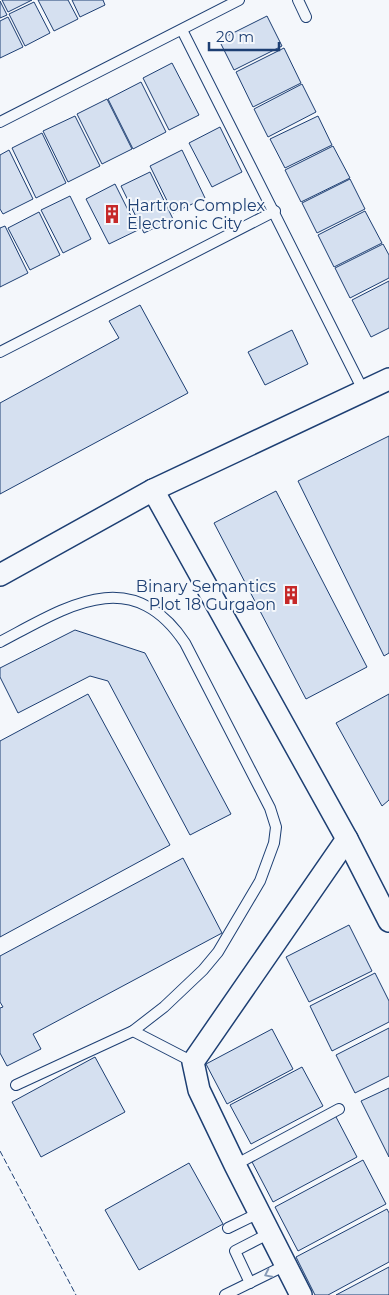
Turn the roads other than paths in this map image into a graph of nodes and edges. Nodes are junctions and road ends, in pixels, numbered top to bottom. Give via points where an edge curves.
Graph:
1 (239, 0) edge
2 (298, 0) edge
3 (306, 17) dead end
4 (182, 30) junction
5 (0, 122) edge
6 (276, 212) junction
7 (0, 352) edge
8 (389, 379) edge
9 (363, 390) junction
10 (153, 490) junction
11 (0, 575) edge
12 (0, 642) edge
13 (347, 839) junction
14 (389, 921) edge
15 (133, 1031) junction
16 (193, 1062) junction
17 (16, 1085) dead end
18 (339, 1109) dead end
19 (235, 1166) junction
20 (261, 1212) junction
21 (228, 1228) dead end
22 (270, 1233) junction
23 (286, 1265) junction
24 (250, 1283) junction
25 (225, 1295) edge
26 (301, 1295) edge

1 - 4 lane
2 - 3 lane
4 - 5 lane
4 - 6 lane
6 - 7 lane
6 - 9 lane
8 - 9 street
9 - 10 street
10 - 11 street
10 - 13 street
12 - 15 lane via 72,604 91,599 134,601 161,615 174,626 185,643 270,808 276,827 274,843 260,881 218,952 164,1007
13 - 14 street
13 - 16 street
15 - 16 lane
15 - 17 lane
16 - 19 street via 199,1090
18 - 19 lane
19 - 20 street
20 - 21 lane
20 - 22 street
22 - 23 street
22 - 24 lane via 236,1251
23 -> 24 lane
23 - 26 street
24 - 25 lane

